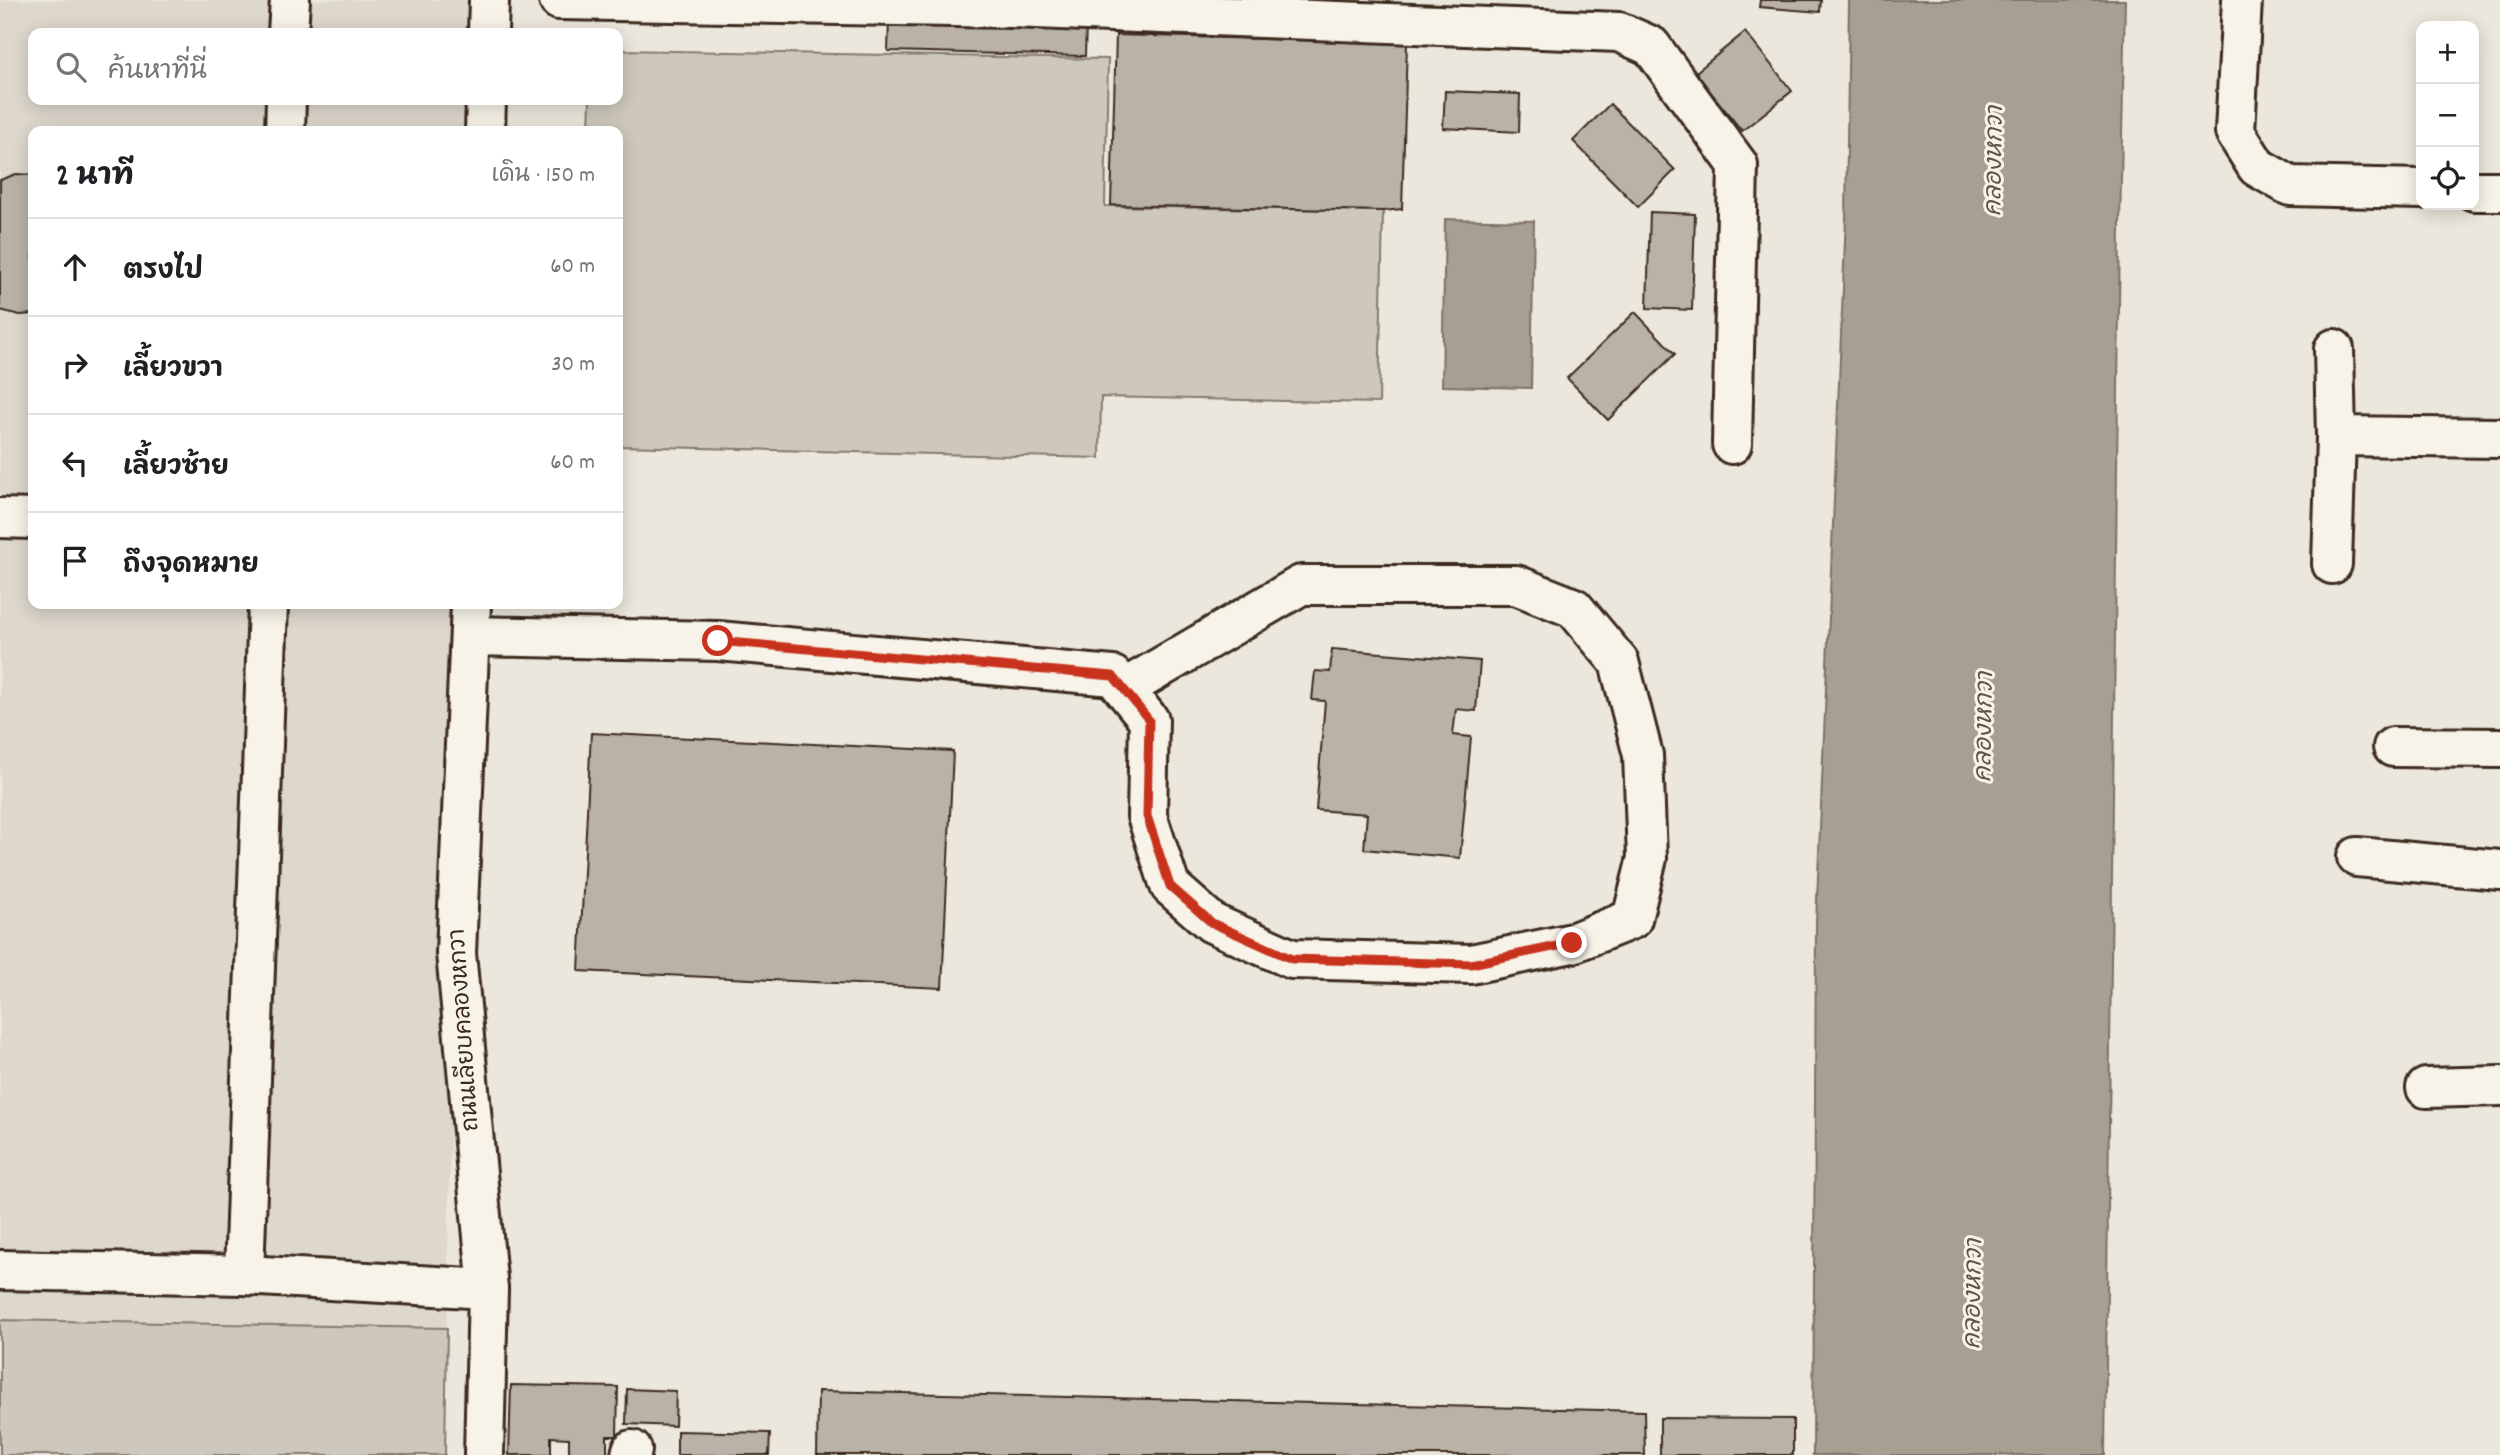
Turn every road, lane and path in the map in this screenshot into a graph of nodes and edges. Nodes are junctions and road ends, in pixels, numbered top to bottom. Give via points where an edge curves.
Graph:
1 (290, 0) edge
2 (489, 0) edge
3 (559, 0) edge
4 (2242, 0) edge
5 (288, 28) edge
6 (488, 28) edge
7 (286, 105) edge
8 (486, 105) edge
9 (285, 126) edge
10 (485, 126) edge
11 (2416, 189) edge
12 (2479, 191) edge
13 (2500, 191) edge
14 (2334, 349) dead end
15 (2336, 436) junction
16 (2500, 438) edge
17 (1732, 444) dead end
18 (0, 518) edge
19 (28, 519) edge
20 (2332, 564) dead end
21 (268, 609) edge
22 (471, 620) edge
23 (1124, 689) junction
24 (2393, 747) dead end
25 (2500, 748) edge
26 (2357, 857) dead end
27 (2500, 870) edge
28 (2500, 1086) edge
29 (2426, 1088) dead end
30 (0, 1270) edge
31 (243, 1275) junction
32 (488, 1289) junction
33 (484, 1455) edge

1 - 5 street
2 - 6 street
3 - 17 street via 1011,8 1619,32 1651,46 1738,164
4 - 11 street via 2235,132 2257,167 2290,186
7 - 9 street
8 - 10 street
12 - 13 street
14 - 15 street
15 - 16 street
15 - 20 street
18 - 19 street
21 - 31 street
22 - 23 street via 1113,676
22 - 32 street, ถนนเลียบคลองหกวา via 456,953
23 - 23 street via 1301,586 1516,585 1574,608 1619,662 1643,755 1647,859 1632,919 1572,943 1471,964 1292,959 1223,928 1170,886 1147,816 1149,720
24 - 25 street
26 - 27 street
28 - 29 street
30 - 31 street
31 - 32 street
32 - 33 street, ถนนเลียบคลองหกวา

